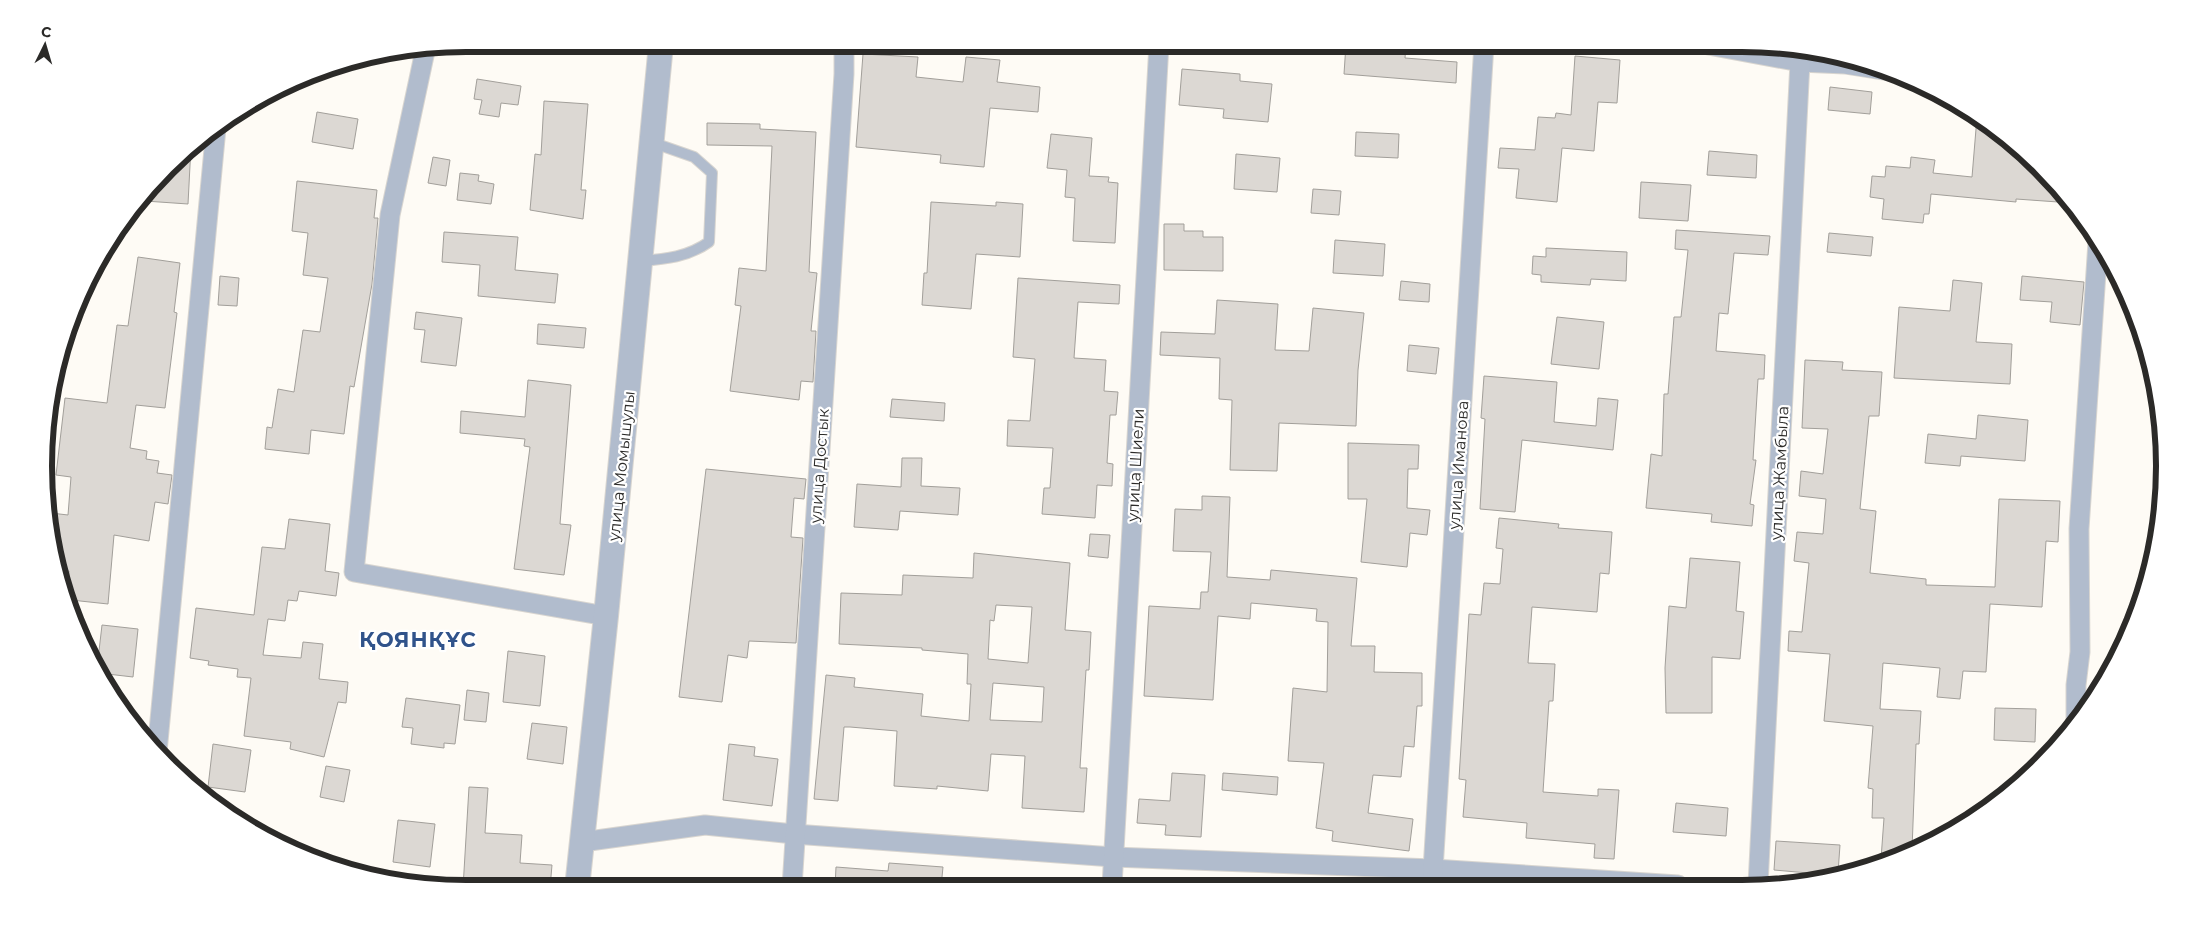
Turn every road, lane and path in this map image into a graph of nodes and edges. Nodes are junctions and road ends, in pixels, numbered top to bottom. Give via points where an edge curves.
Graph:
1 (660, 52) edge
2 (844, 52) edge
3 (1159, 52) edge
4 (1484, 52) edge
5 (1747, 52) edge
6 (424, 55) edge
7 (1800, 62) junction
8 (1838, 64) edge
9 (215, 137) edge
10 (650, 142) junction
11 (2097, 253) edge
12 (640, 261) junction
13 (606, 616) junction
14 (2076, 711) edge
15 (158, 742) edge
16 (794, 834) junction
17 (582, 842) junction
18 (1113, 857) junction
19 (1433, 877) edge
20 (1758, 879) edge
21 (578, 880) edge
22 (792, 880) edge
23 (1112, 880) edge
24 (1525, 880) edge

1 - 10 street, улица Момышулы
2 - 16 street, улица Достык
3 - 18 street, улица Шиели
4 - 19 street, улица Иманова
5 - 7 street
6 - 13 street via 390,215 354,572
7 - 8 street
7 - 20 street, улица Жамбыла
9 - 15 street
10 - 12 street, улица Момышулы
10 - 12 lane via 694,157 712,173 709,242 676,258
11 - 14 street via 2079,529 2080,652
12 - 13 street, улица Момышулы
13 - 17 street, улица Момышулы
16 - 17 street via 705,825
16 - 18 street
16 - 22 street, улица Достык
17 - 21 street, улица Момышулы
18 - 19 street
18 - 23 street, улица Шиели
19 - 24 street

